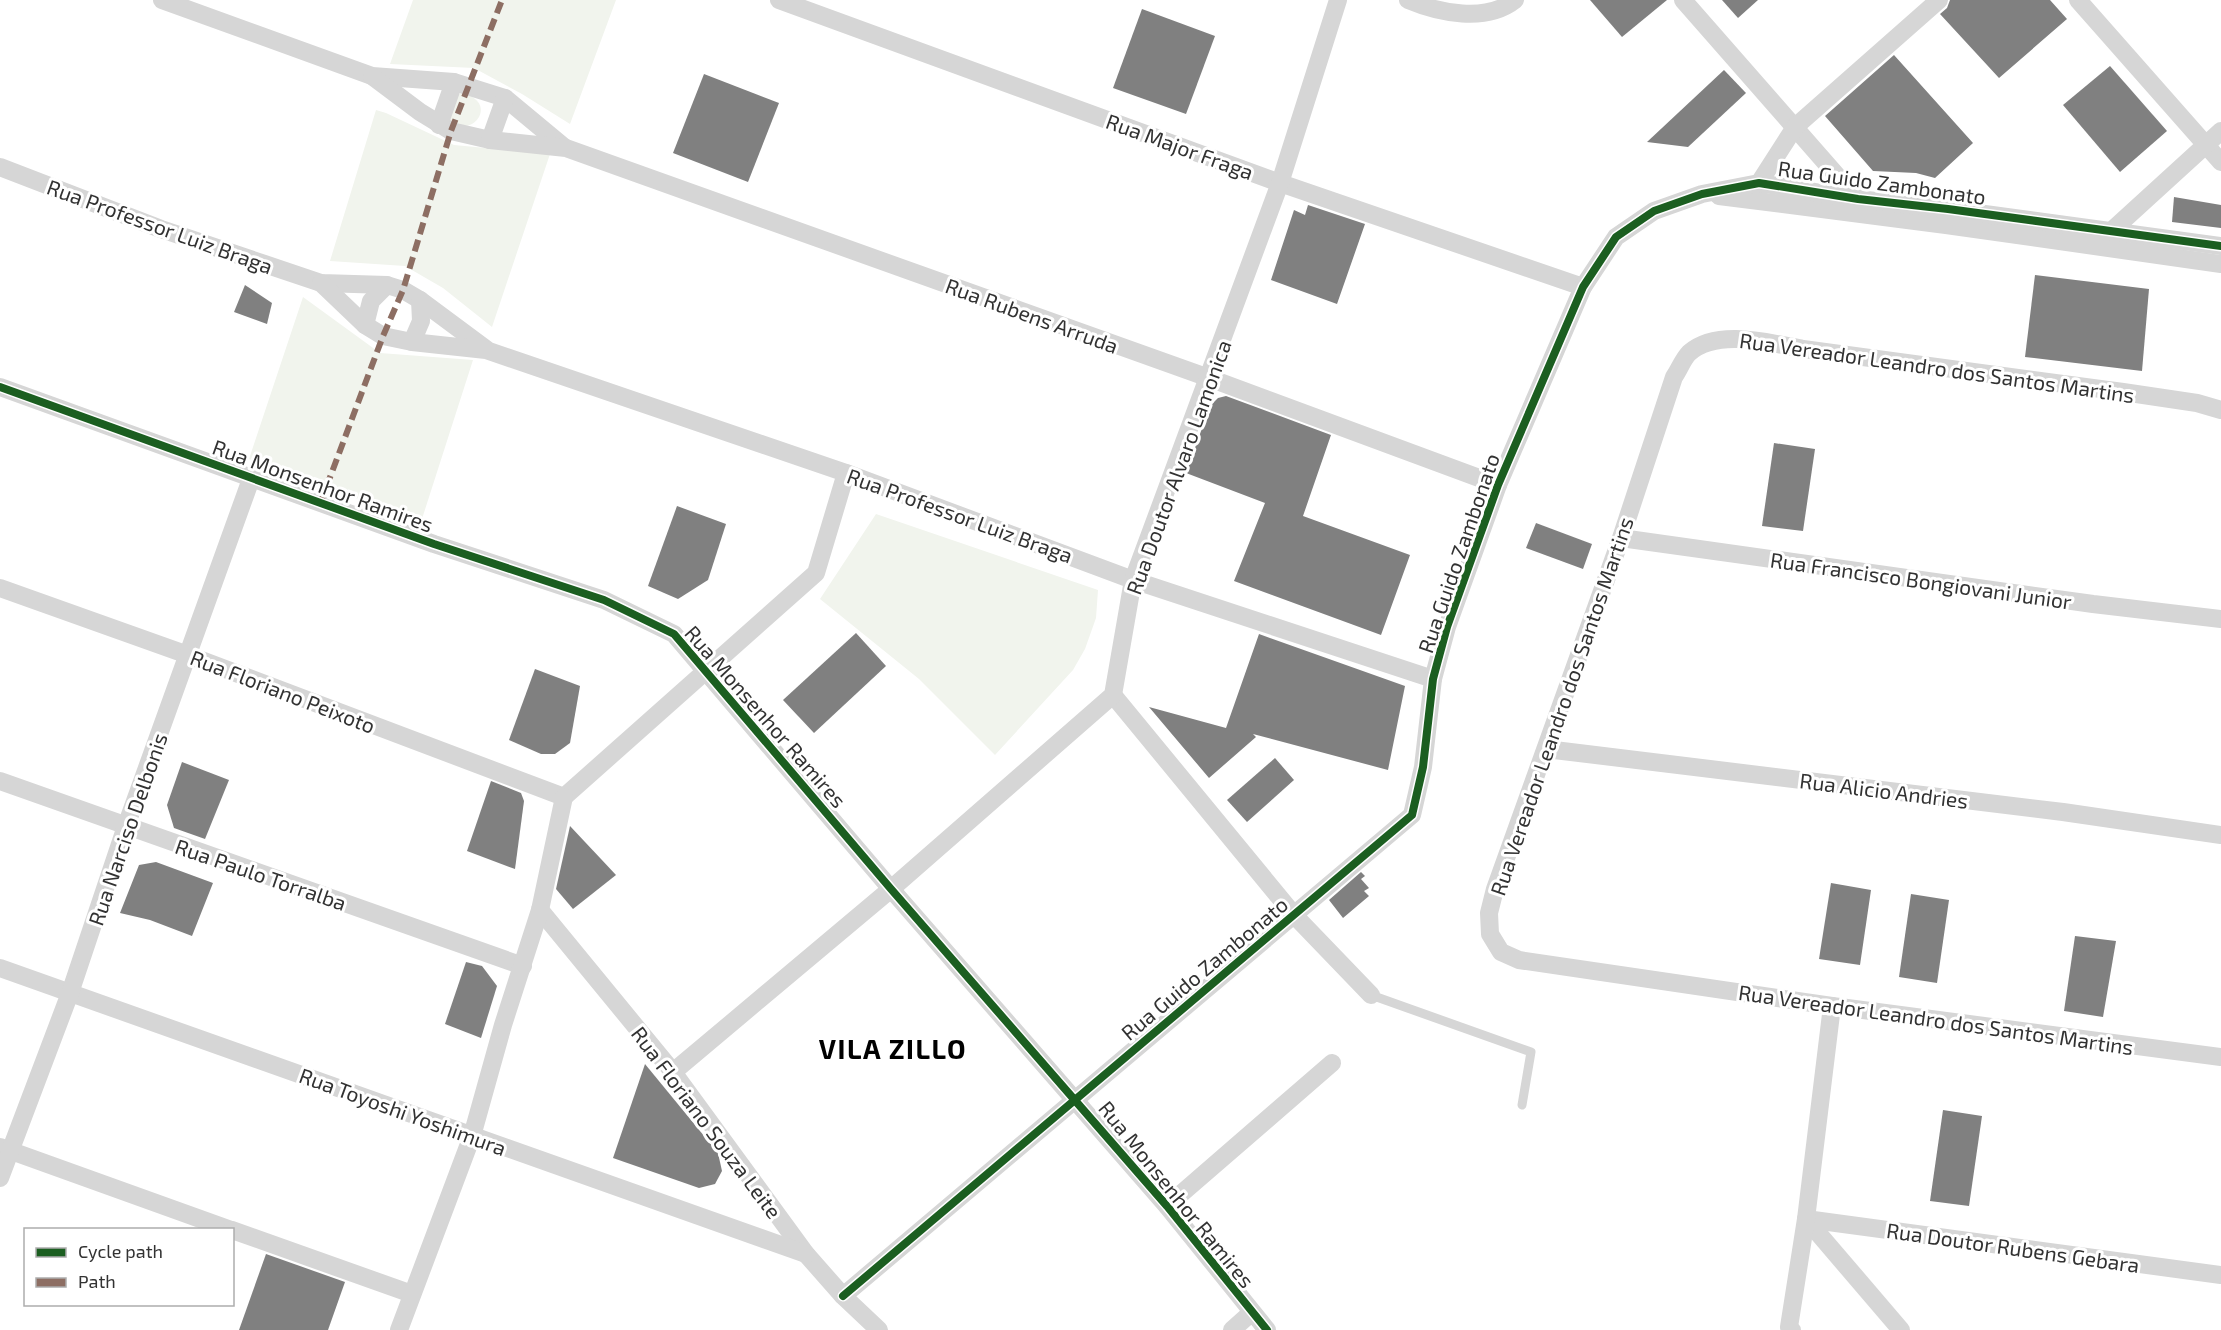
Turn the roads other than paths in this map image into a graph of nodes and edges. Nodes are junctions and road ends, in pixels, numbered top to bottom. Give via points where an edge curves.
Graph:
1 (162, 0) edge
2 (778, 0) edge
3 (1338, 0) edge
4 (1407, 0) edge
5 (1515, 0) edge
6 (1683, 0) edge
7 (1939, 0) edge
8 (2078, 0) edge
9 (372, 76) junction
10 (454, 82) junction
11 (505, 98) junction
12 (439, 125) junction
13 (1795, 127) junction
14 (2221, 131) edge
15 (490, 140) junction
16 (2206, 144) junction
17 (566, 148) junction
18 (2221, 162) edge
19 (0, 167) edge
20 (1280, 183) junction
21 (1756, 192) junction
22 (1858, 199) junction
23 (1868, 215) junction
24 (1947, 217) junction
25 (2112, 231) junction
26 (2221, 246) edge
27 (2094, 247) junction
28 (2173, 247) junction
29 (2221, 264) edge
30 (321, 283) junction
31 (387, 285) junction
32 (1583, 286) junction
33 (420, 300) junction
34 (365, 325) junction
35 (412, 342) junction
36 (486, 350) junction
37 (1209, 378) junction
38 (0, 387) edge
39 (2221, 410) edge
40 (846, 473) junction
41 (251, 479) junction
42 (1498, 485) junction
43 (1621, 538) junction
44 (1133, 580) junction
45 (0, 588) edge
46 (2221, 619) edge
47 (188, 655) junction
48 (706, 673) junction
49 (1433, 679) junction
50 (1113, 694) junction
51 (1546, 749) junction
52 (0, 781) edge
53 (564, 797) junction
54 (126, 826) junction
55 (2221, 835) edge
56 (891, 890) junction
57 (540, 910) junction
58 (1294, 915) junction
59 (523, 966) junction
60 (0, 968) edge
61 (70, 993) junction
62 (1371, 995) joint
63 (1832, 1006) junction
64 (2221, 1057) edge
65 (1332, 1063) dead end
66 (673, 1072) junction
67 (1077, 1100) junction
68 (1522, 1105) dead end
69 (472, 1136) junction
70 (5, 1149) edge
71 (0, 1178) edge
72 (1167, 1206) junction
73 (1806, 1219) junction
74 (226, 1228) edge
75 (234, 1231) edge
76 (806, 1254) junction
77 (2221, 1275) edge
78 (412, 1294) junction
79 (843, 1296) junction
80 (1251, 1313) junction
81 (399, 1330) edge
82 (879, 1330) edge
83 (1232, 1330) edge
84 (1267, 1330) edge
85 (1792, 1330) edge
86 (1901, 1330) edge

1 - 9 street, Rua Rubens Arruda
2 - 20 street, Rua Major Fraga
3 - 20 street, Rua Doutor Alvaro Lamonica
4 - 5 street via 1460,14 1488,11
6 - 13 street
7 - 13 street
8 - 16 street
9 - 10 street, Rua Rubens Arruda
9 - 12 street, Rua Rubens Arruda
10 - 11 street, Rua Rubens Arruda
10 - 12 street
11 - 15 street
11 - 17 street, Rua Rubens Arruda
12 - 15 street, Rua Rubens Arruda
13 - 21 street
13 - 22 street
14 - 16 street
15 - 17 street, Rua Rubens Arruda
16 - 18 street
16 - 25 street
17 - 37 street, Rua Rubens Arruda
19 - 30 street, Rua Professor Luiz Braga via 161,229
20 - 32 street, Rua Major Fraga
20 - 37 street, Rua Doutor Alvaro Lamonica
21 - 22 street, Rua Guido Zambonato
21 - 23 street, Rua Guido Zambonato
21 - 32 street, Rua Guido Zambonato via 1702,194 1654,211 1616,237
22 - 23 street
22 - 24 street, Rua Guido Zambonato
23 - 24 street, Rua Guido Zambonato
24 - 25 street, Rua Guido Zambonato
24 - 27 street, Rua Guido Zambonato
25 - 27 street
25 - 28 street, Rua Guido Zambonato
26 - 28 street, Rua Guido Zambonato
27 - 28 street, Rua Guido Zambonato
28 - 29 street, Rua Guido Zambonato
30 - 31 street, Rua Professor Luiz Braga
30 - 34 street, Rua Professor Luiz Braga
31 - 33 street, Rua Professor Luiz Braga
31 - 34 street via 371,301
32 - 42 street, Rua Guido Zambonato
33 - 35 street via 421,321
33 - 36 street, Rua Professor Luiz Braga
34 - 35 street, Rua Professor Luiz Braga via 383,336
35 - 36 street, Rua Professor Luiz Braga
36 - 40 street, Rua Professor Luiz Braga
37 - 42 street, Rua Rubens Arruda
37 - 44 street, Rua Doutor Alvaro Lamonica
38 - 41 street, Rua Monsenhor Ramires
39 - 43 street, Rua Vereador Leandro dos Santos Martins via 2123,392 1763,341 1721,339 1704,343 1687,354 1674,377
40 - 44 street, Rua Professor Luiz Braga
40 - 48 street via 816,573
41 - 47 street, Rua Narciso Delbonis
41 - 48 street, Rua Monsenhor Ramires via 604,600 674,634
42 - 49 street, Rua Guido Zambonato via 1447,627
43 - 46 street, Rua Francisco Bongiovani Junior
43 - 51 street, Rua Vereador Leandro dos Santos Martins
44 - 49 street, Rua Professor Luiz Braga
44 - 50 street, Rua Doutor Alvaro Lamonica
45 - 47 street, Rua Floriano Peixoto
47 - 53 street, Rua Floriano Peixoto
47 - 54 street, Rua Narciso Delbonis
48 - 53 street
48 - 56 street, Rua Monsenhor Ramires
49 - 58 street, Rua Guido Zambonato via 1423,767 1412,815
50 - 56 street
50 - 58 street
51 - 55 street, Rua Alicio Andries
51 - 63 street, Rua Vereador Leandro dos Santos Martins via 1491,905 1490,934 1501,952 1545,965
52 - 54 street, Rua Paulo Torralba
53 - 57 street
54 - 59 street, Rua Paulo Torralba
54 - 61 street, Rua Narciso Delbonis
56 - 66 street
56 - 67 street, Rua Monsenhor Ramires
57 - 59 street
57 - 66 street, Rua Floriano Souza Leite
58 - 62 street
58 - 67 street, Rua Guido Zambonato
59 - 69 street
60 - 61 street, Rua Toyoshi Yoshimura
61 - 69 street, Rua Toyoshi Yoshimura
61 - 70 street, Rua Narciso Delbonis
62 - 68 lane via 1531,1052
63 - 64 street, Rua Vereador Leandro dos Santos Martins
63 - 73 street
65 - 72 street
66 - 76 street, Rua Floriano Souza Leite
67 - 72 street, Rua Monsenhor Ramires
67 - 79 street, Rua Guido Zambonato
69 - 76 street, Rua Toyoshi Yoshimura
69 - 78 street
70 - 71 street, Rua Narciso Delbonis
70 - 74 street
72 - 80 street, Rua Monsenhor Ramires
73 - 77 street, Rua Doutor Rubens Gebara
73 - 85 street via 1789,1327
73 - 86 street
75 - 78 street
76 - 79 street, Rua Floriano Souza Leite
78 - 81 street
79 - 82 street, Rua Floriano Souza Leite
80 - 83 street
80 - 84 street, Rua Monsenhor Ramires

